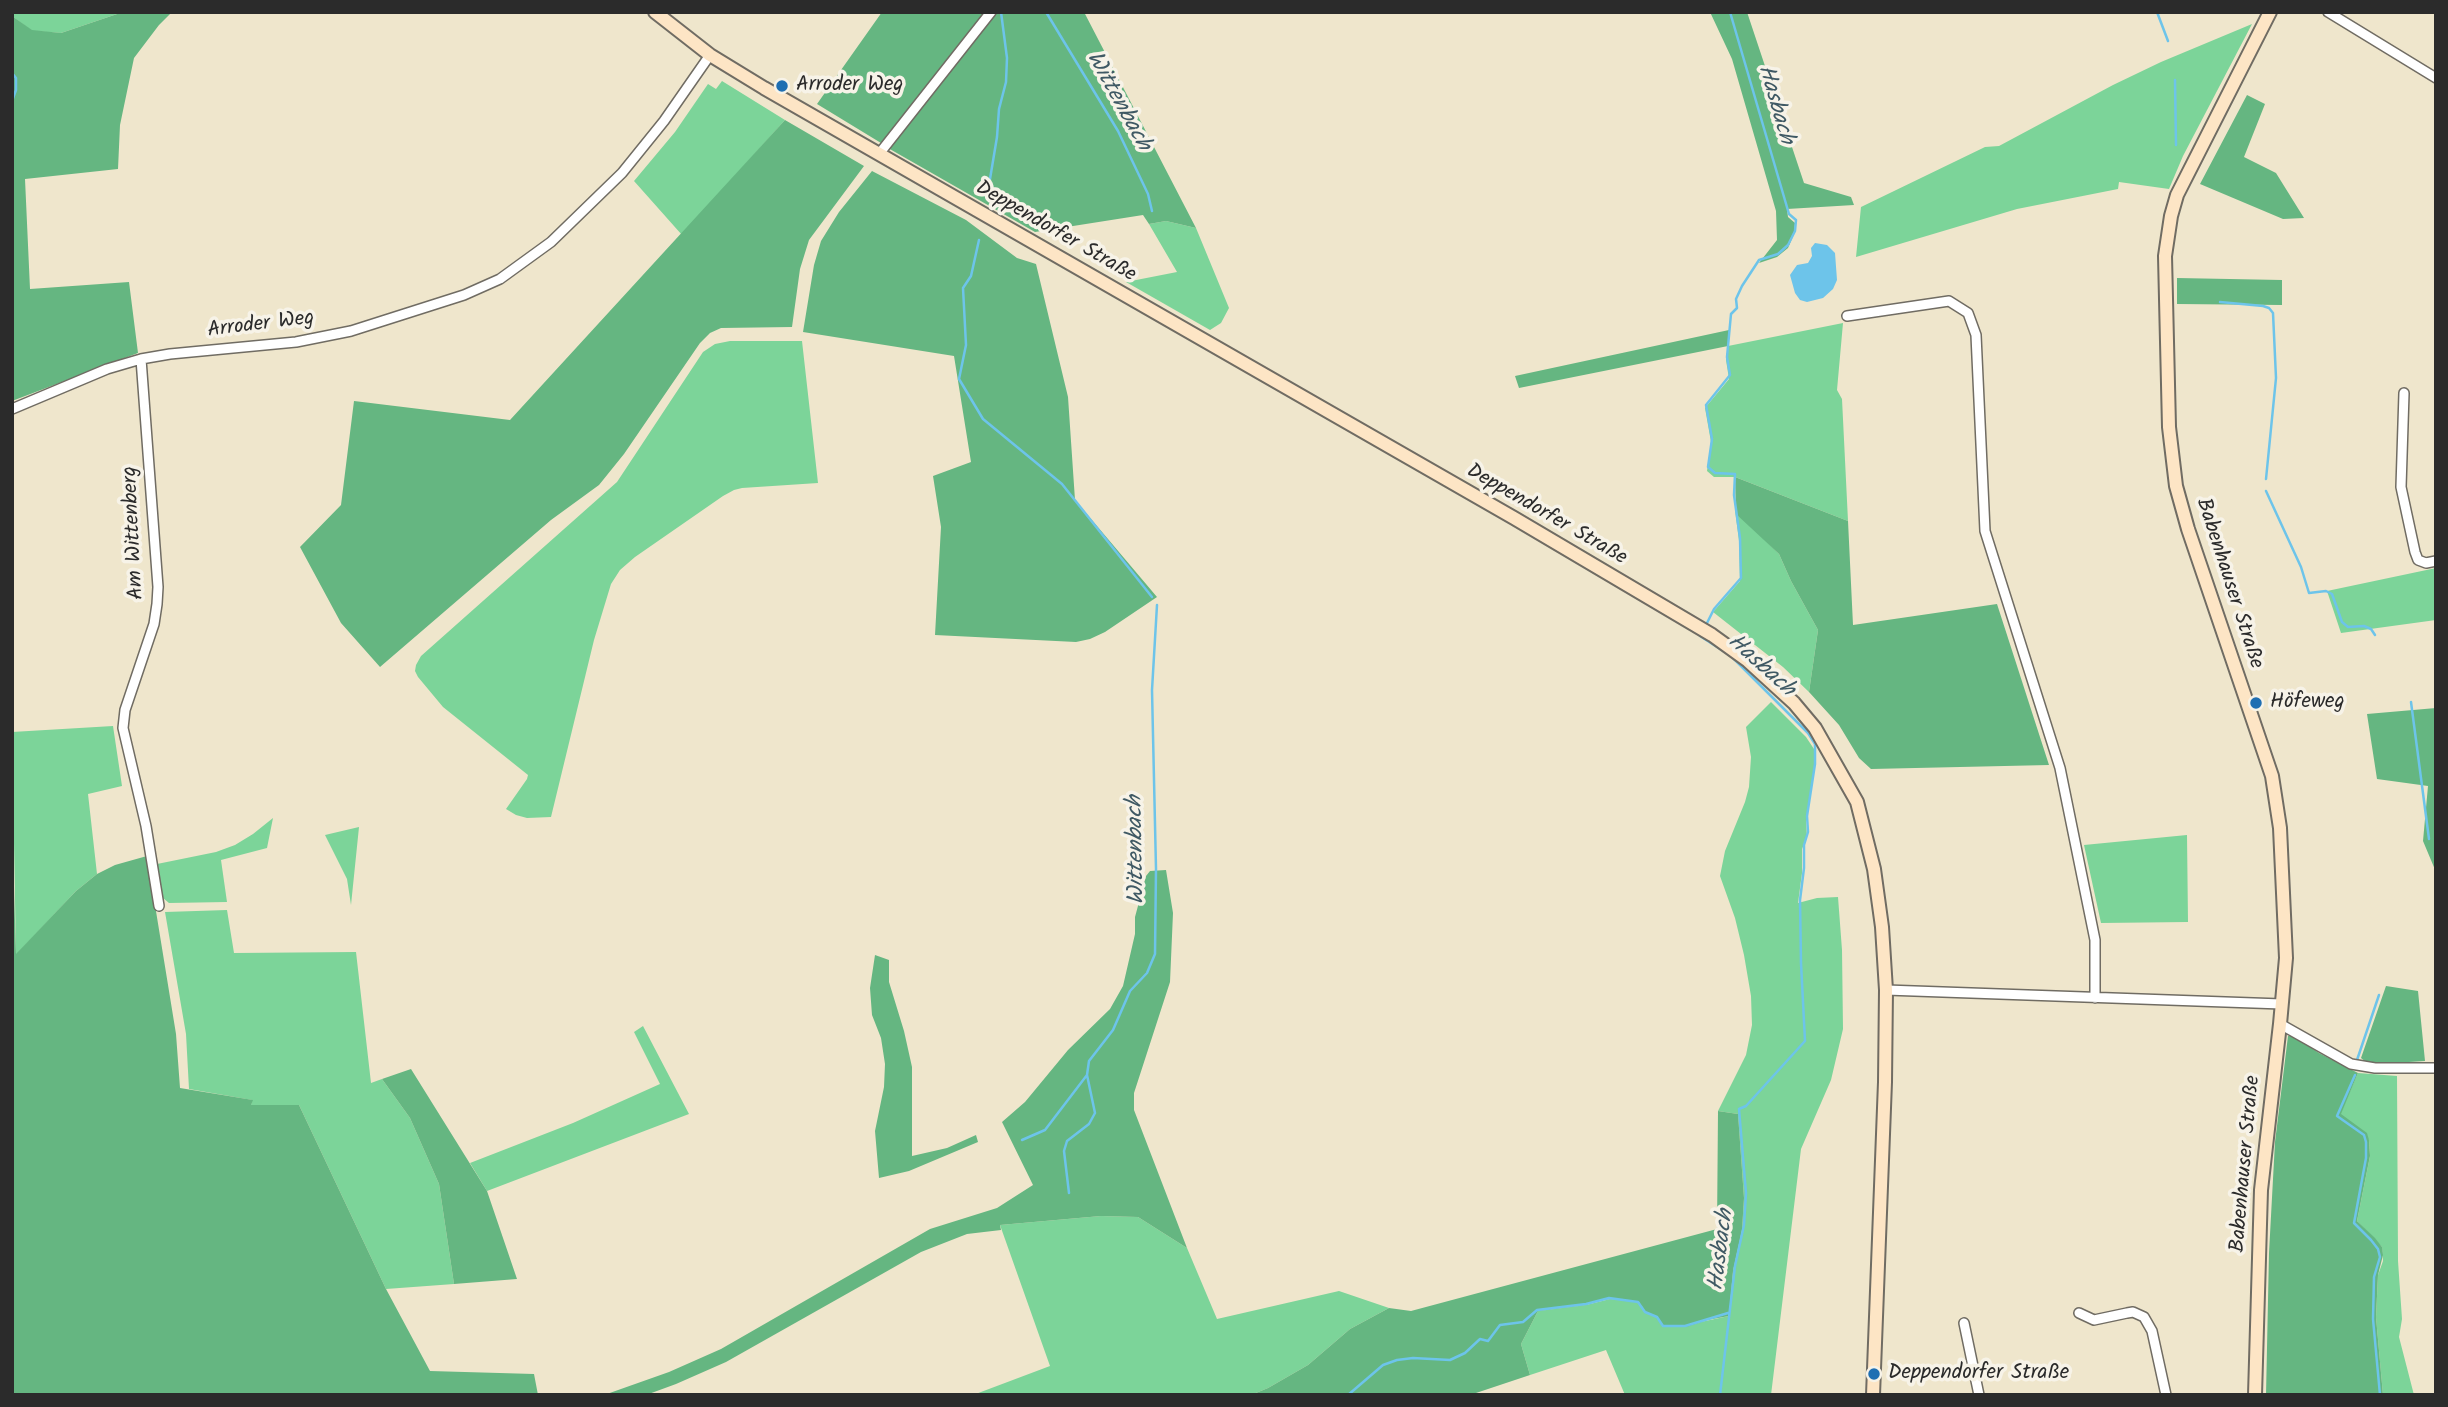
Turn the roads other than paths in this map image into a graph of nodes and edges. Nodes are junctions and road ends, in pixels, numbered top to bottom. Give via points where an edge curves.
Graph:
1 (655, 12) edge
2 (991, 12) edge
3 (2270, 12) edge
4 (2328, 12) edge
5 (710, 55) junction
6 (2436, 78) edge
7 (878, 154) junction
8 (1847, 316) dead end
9 (141, 359) junction
10 (2404, 393) dead end
11 (12, 409) edge
12 (2436, 561) edge
13 (159, 906) dead end
14 (1886, 990) junction
15 (2095, 998) junction
16 (2282, 1004) junction
17 (2280, 1024) junction
18 (2436, 1068) edge
19 (2079, 1313) dead end
20 (1964, 1323) dead end
21 (1872, 1395) edge
22 (1979, 1395) edge
23 (2166, 1395) edge
24 (2255, 1395) edge

1 - 5 street, Deppendorfer Straße
2 - 7 street
3 - 16 street, Babenhauser Straße via 2177,195 2165,256 2169,427 2176,486 2276,795 2285,908
4 - 6 street
5 - 7 street, Deppendorfer Straße
5 - 9 street, Arroder Weg via 622,173 551,242 500,279 351,331 296,342
7 - 14 street, Deppendorfer Straße via 1514,518 1748,661 1815,728 1857,802 1874,869
8 - 15 street via 1949,301 1968,313 1976,335 1984,531 2060,768 2095,940
9 - 11 street, Arroder Weg
9 - 13 street, Am Wittenberg via 157,604 123,728
10 - 12 street via 2401,486 2418,560
14 - 15 street
14 - 21 street, Deppendorfer Straße
15 - 16 street
16 - 17 street, Babenhauser Straße
17 - 18 street via 2351,1064
17 - 24 street, Babenhauser Straße via 2261,1190
19 - 23 street via 2094,1320 2127,1313 2144,1317 2152,1331
20 - 22 street

